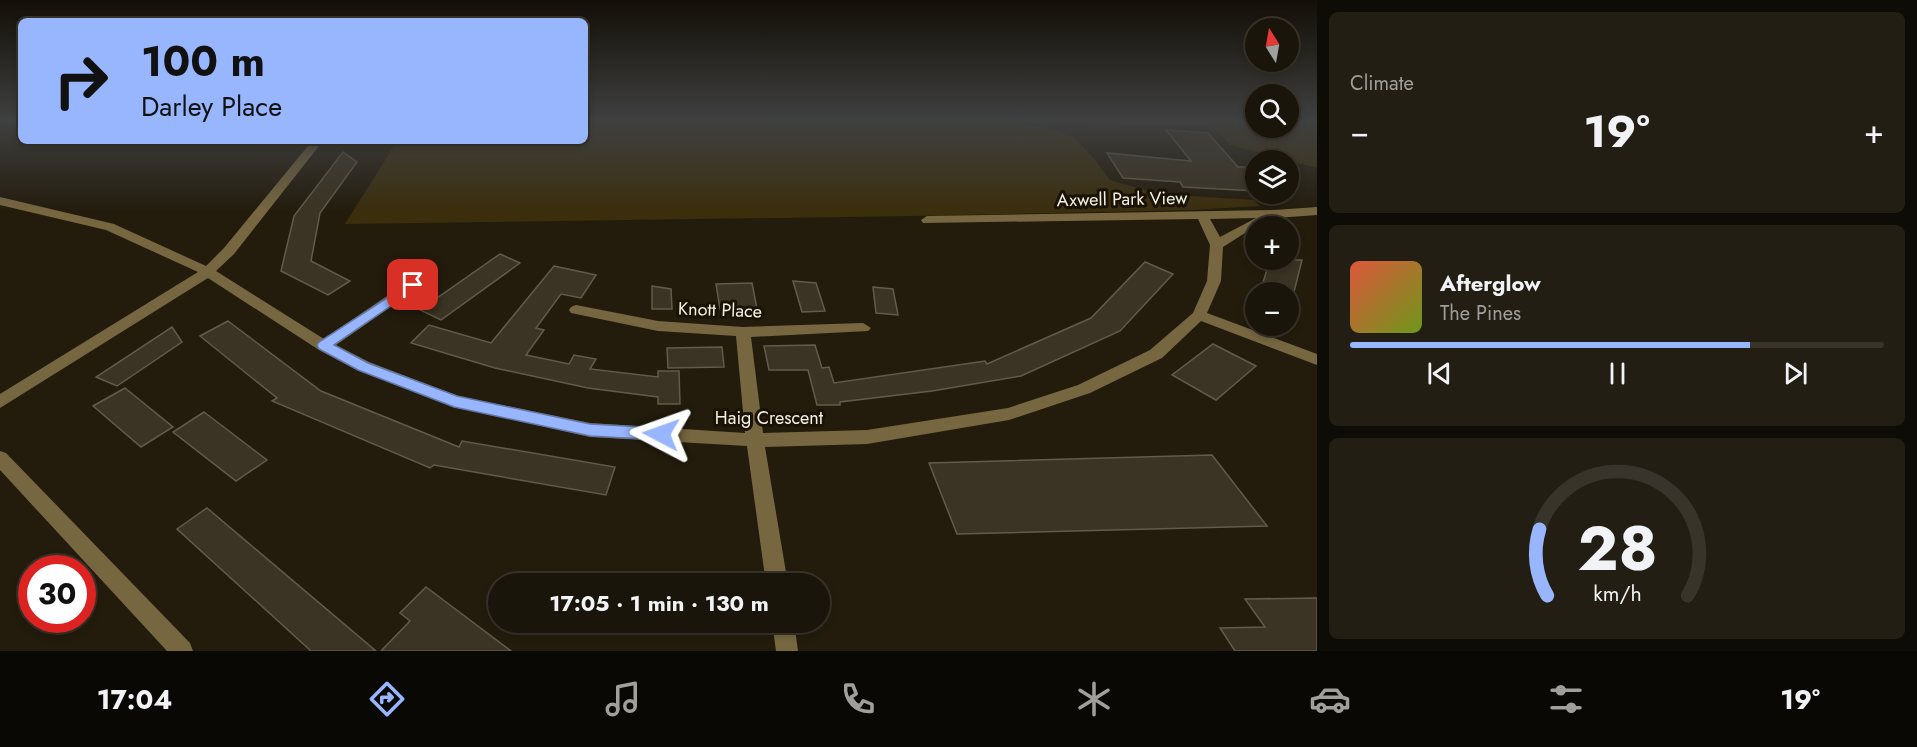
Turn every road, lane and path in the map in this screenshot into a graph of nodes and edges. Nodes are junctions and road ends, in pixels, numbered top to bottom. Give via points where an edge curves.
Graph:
1 (310, 151) edge
2 (0, 201) edge
3 (1317, 211) edge
4 (1274, 214) junction
5 (1202, 215) junction
6 (927, 220) dead end
7 (1217, 245) junction
8 (208, 272) junction
9 (430, 273) dead end
10 (576, 310) dead end
11 (1199, 315) junction
12 (863, 328) dead end
13 (743, 332) junction
14 (324, 345) junction
15 (1317, 360) edge
16 (0, 402) edge
17 (755, 440) junction
18 (0, 458) edge
19 (775, 573) edge
20 (785, 633) edge
21 (182, 651) edge
22 (787, 651) edge

1 - 8 street
2 - 8 street, Haig Crescent via 110,227
3 - 4 street, Axwell Park View
4 - 5 street, Axwell Park View
4 - 7 street
5 - 6 street, Axwell Park View
5 - 7 street
7 - 11 street, Haig Crescent via 1214,281
8 - 14 street, Haig Crescent
8 - 16 street
9 - 14 street
10 - 13 street, Knott Place via 658,326
11 - 15 street
11 - 17 street, Haig Crescent via 1156,354 1084,389 1009,414 867,437
12 - 13 street, Knott Place
13 - 17 street
14 - 17 street, Haig Crescent via 363,366 454,401 590,430
17 - 19 street
18 - 21 street
20 - 22 street

